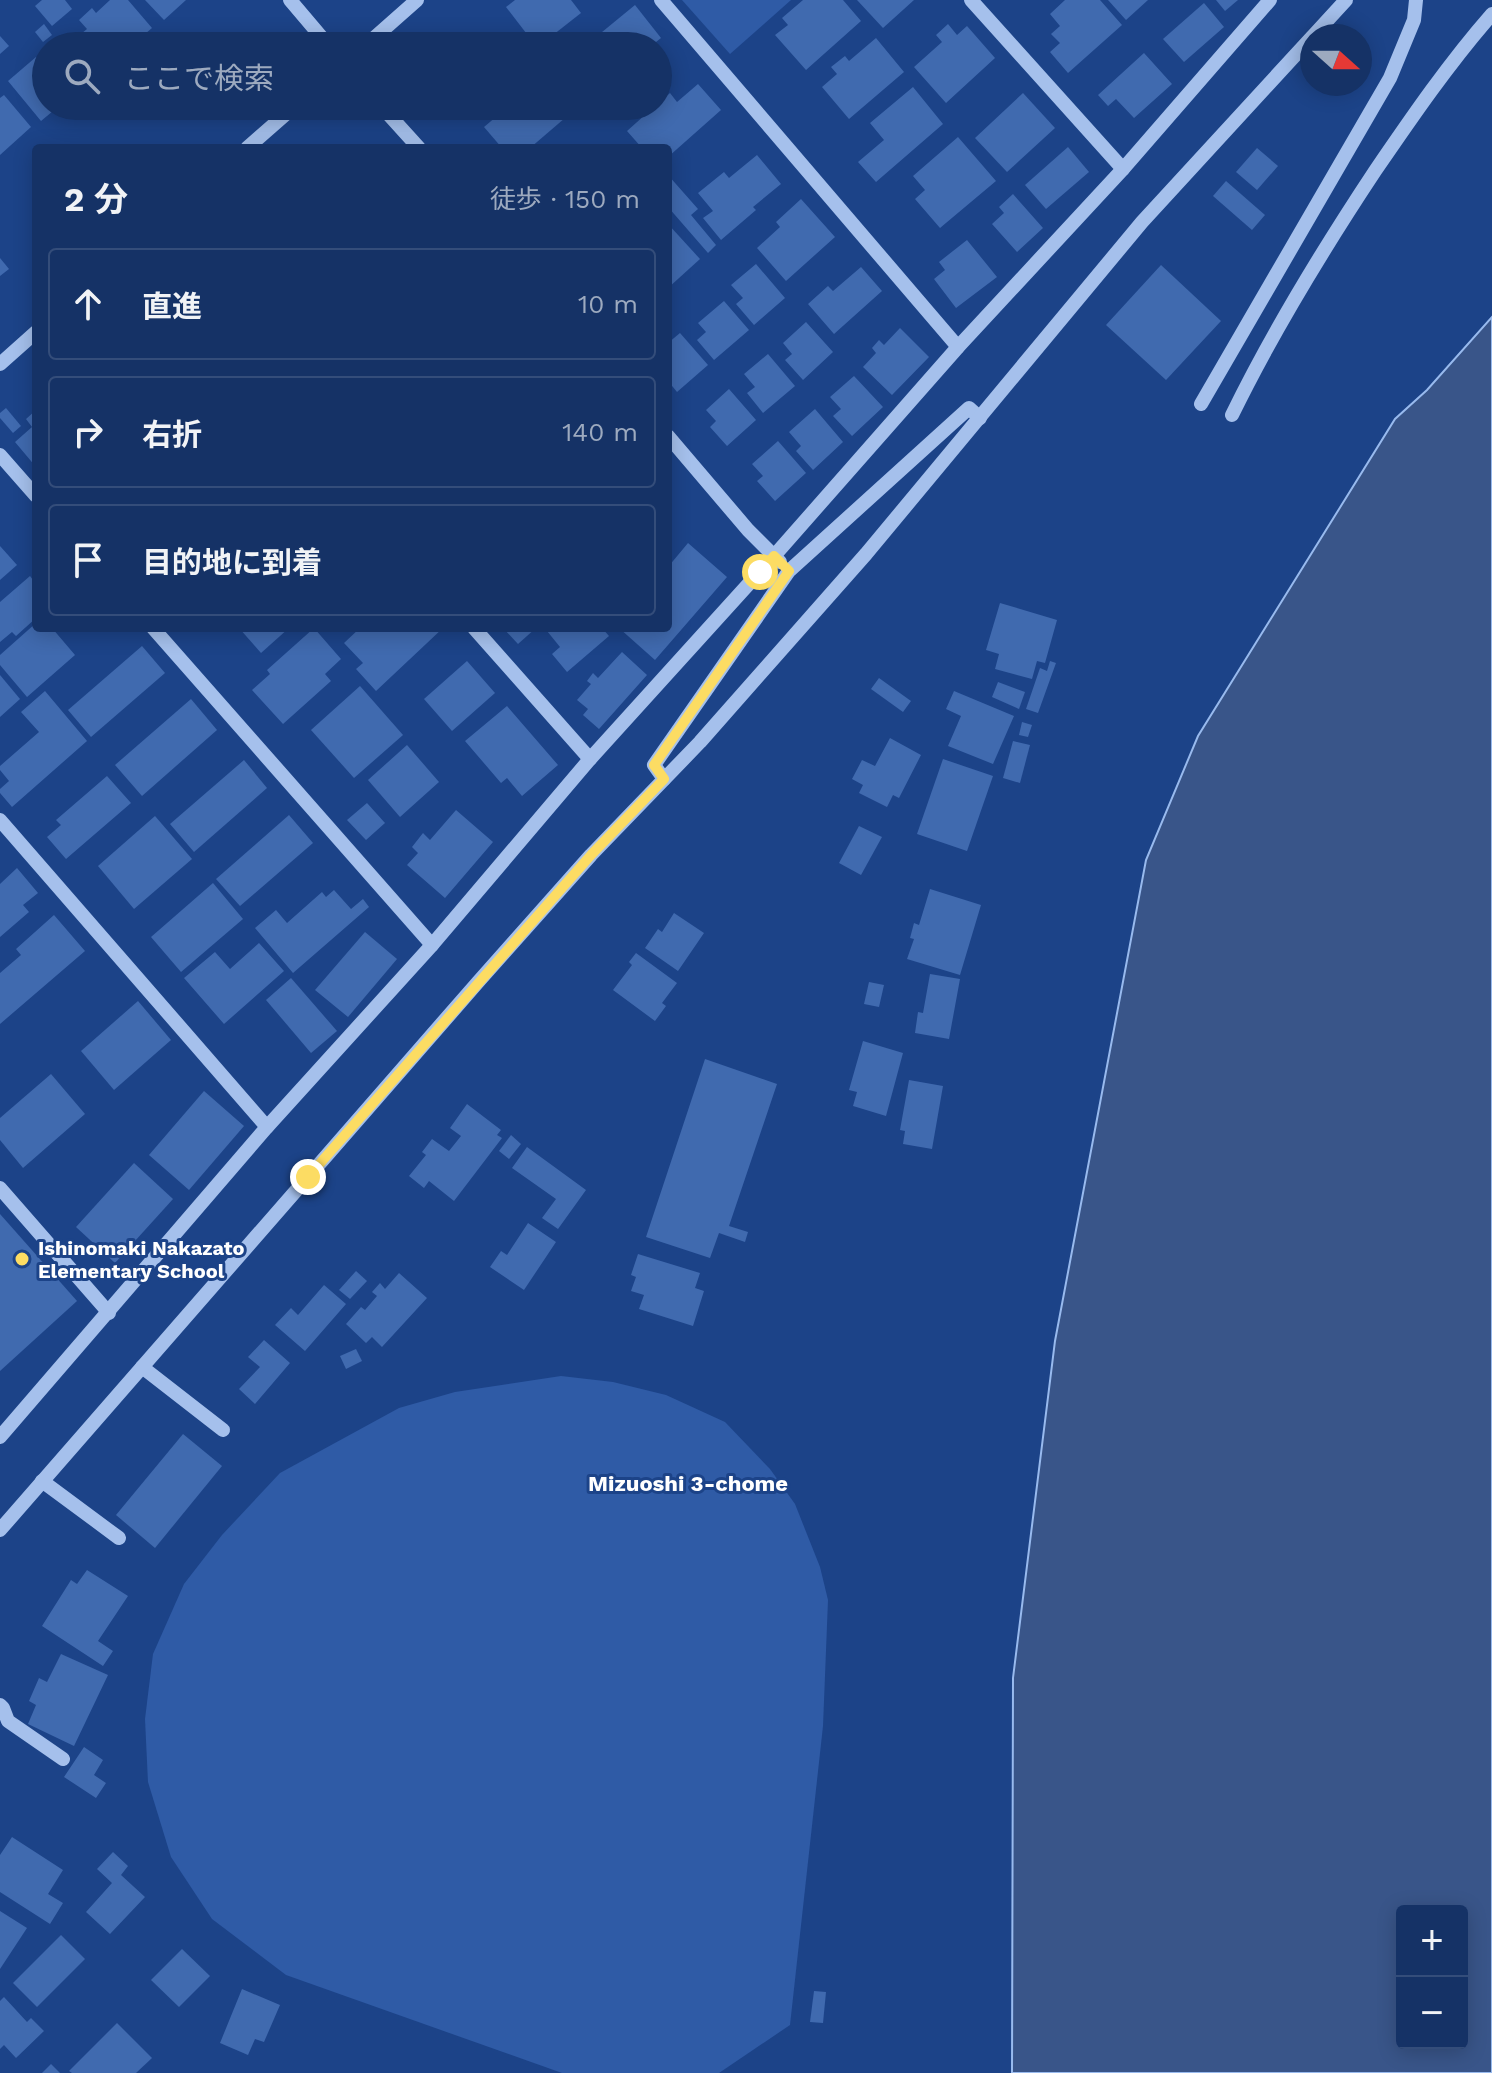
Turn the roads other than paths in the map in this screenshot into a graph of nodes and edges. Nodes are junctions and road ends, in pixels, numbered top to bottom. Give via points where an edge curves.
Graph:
1 (290, 0) edge
2 (417, 0) edge
3 (661, 0) edge
4 (971, 0) edge
5 (1270, 0) edge
6 (1346, 0) edge
7 (1416, 0) edge
8 (1492, 14) edge
9 (1323, 24) edge
10 (317, 32) edge
11 (381, 32) edge
12 (1300, 49) edge
13 (279, 120) edge
14 (394, 120) edge
15 (252, 144) edge
16 (415, 144) edge
17 (1123, 169) junction
18 (32, 336) edge
19 (958, 347) junction
20 (0, 364) edge
21 (1201, 404) dead end
22 (1232, 415) dead end
23 (980, 418) junction
24 (672, 441) edge
25 (0, 455) edge
26 (32, 491) edge
27 (774, 556) junction
28 (789, 571) junction
29 (157, 632) edge
30 (478, 632) edge
31 (590, 759) junction
32 (664, 779) junction
33 (0, 820) edge
34 (432, 945) junction
35 (267, 1127) junction
36 (0, 1188) edge
37 (109, 1313) junction
38 (142, 1367) junction
39 (223, 1430) dead end
40 (0, 1437) edge
41 (42, 1481) junction
42 (0, 1530) edge
43 (119, 1538) dead end
44 (0, 1705) edge
45 (63, 1759) dead end

1 - 10 street
2 - 11 street
3 - 19 street
4 - 17 street
5 - 17 street
6 - 9 street
7 - 21 street via 1414,20 1390,78
8 - 22 street via 1450,63 1324,247
12 - 23 street via 1142,222
13 - 15 street
14 - 16 street
17 - 19 street
18 - 20 street
19 - 27 street
23 - 28 street via 969,408
23 - 32 street
24 - 27 street
25 - 26 street
27 - 28 street
27 - 31 street
28 - 32 street via 654,765
29 - 34 street
30 - 31 street
31 - 34 street
32 - 38 street via 478,982
33 - 35 street
34 - 35 street
35 - 37 street
36 - 37 street
37 - 40 street
38 - 39 street
38 - 41 street
41 - 42 street
41 - 43 street
44 - 45 street via 8,1721

